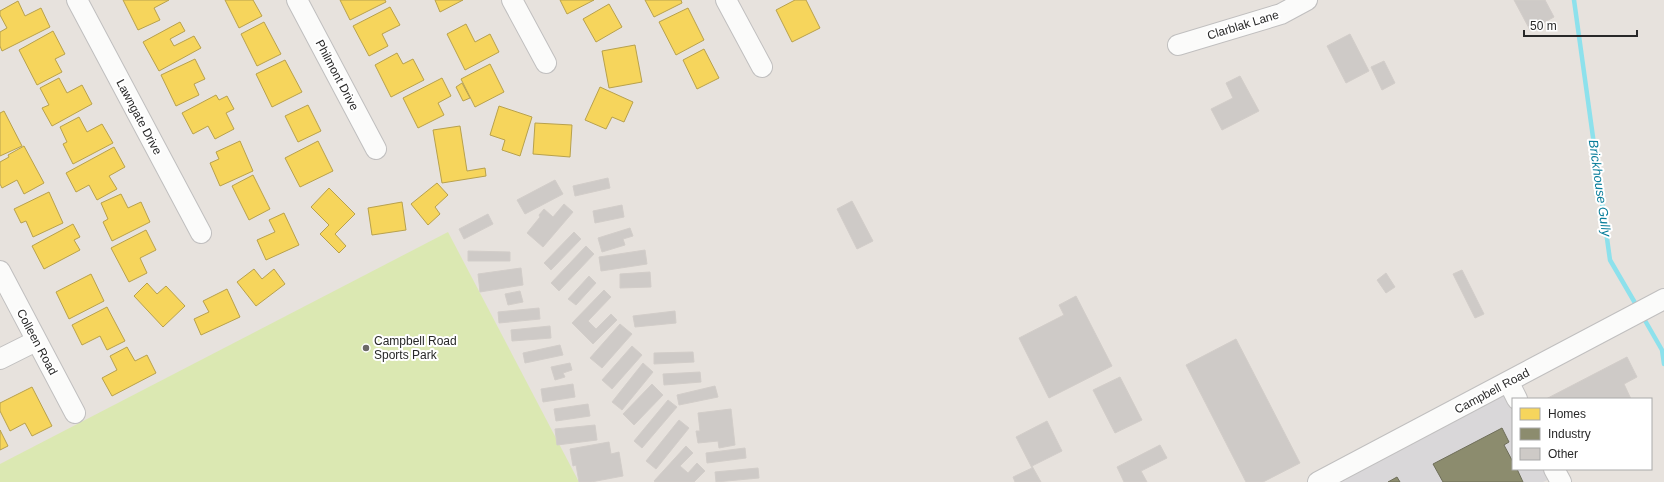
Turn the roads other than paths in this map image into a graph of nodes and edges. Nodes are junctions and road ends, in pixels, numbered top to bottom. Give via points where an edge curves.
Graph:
1 (77, 0) edge
2 (297, 0) edge
3 (512, 0) edge
4 (726, 0) edge
5 (1307, 0) edge
6 (1178, 45) dead end
7 (546, 63) dead end
8 (762, 67) dead end
9 (376, 149) dead end
10 (201, 233) dead end
11 (0, 271) edge
12 (1658, 302) edge
13 (36, 341) junction
14 (0, 359) edge
15 (1513, 391) edge
16 (75, 413) dead end
17 (1555, 470) edge
18 (1318, 482) edge
19 (1561, 482) edge

1 - 10 street, Lawngate Drive
2 - 9 street, Philmont Drive
3 - 7 street
4 - 8 street
5 - 6 street, Clarblak Lane via 1281,14
11 - 13 street, Colleen Road
12 - 15 street, Campbell Road
13 - 14 street
13 - 16 street, Colleen Road
15 - 18 street, Campbell Road
17 - 19 street

